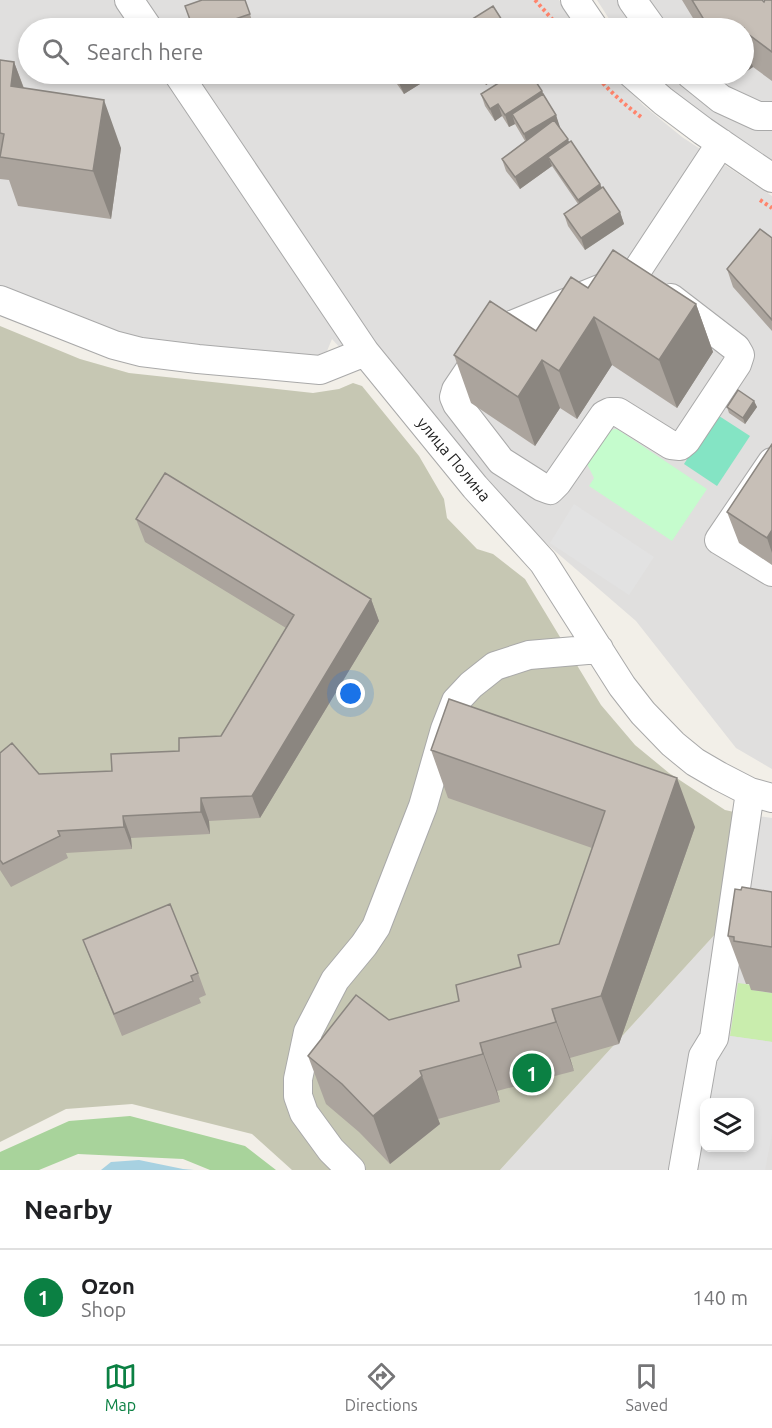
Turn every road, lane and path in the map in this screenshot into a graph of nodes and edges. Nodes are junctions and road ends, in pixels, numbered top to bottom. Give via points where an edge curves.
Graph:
1 (129, 0) edge
2 (535, 0) edge
3 (575, 0) edge
4 (632, 0) edge
5 (141, 18) edge
6 (551, 18) edge
7 (587, 18) edge
8 (645, 18) edge
9 (185, 84) edge
10 (643, 84) edge
11 (702, 84) edge
12 (772, 116) edge
13 (721, 144) junction
14 (772, 178) edge
15 (634, 274) junction
16 (0, 300) edge
17 (365, 352) junction
18 (772, 462) edge
19 (772, 572) edge
20 (599, 649) junction
21 (761, 795) edge
22 (735, 897) junction
23 (763, 902) edge
24 (351, 1170) edge
25 (683, 1170) edge

1 - 5 street
2 - 6 path
3 - 7 street
4 - 8 street
9 - 17 street, улица Полина
10 - 13 street
11 - 12 street via 721,99 758,116
13 - 14 street
13 - 15 street
15 - 15 street via 497,331 456,390 456,404 501,461 542,487 550,489 557,483 610,411 618,412 671,445 680,446 738,364 740,355 736,348
16 - 17 street via 141,352 320,370
17 - 20 street, улица Полина via 475,487 543,562
18 - 19 street via 719,540
20 - 21 street, улица Полина via 643,713 673,744 695,762
20 - 24 street via 529,655 495,666 456,701 423,806 376,927 335,980 309,1032 298,1079 304,1113
21 - 22 street
22 - 23 street
22 - 25 street via 714,1038 703,1056

